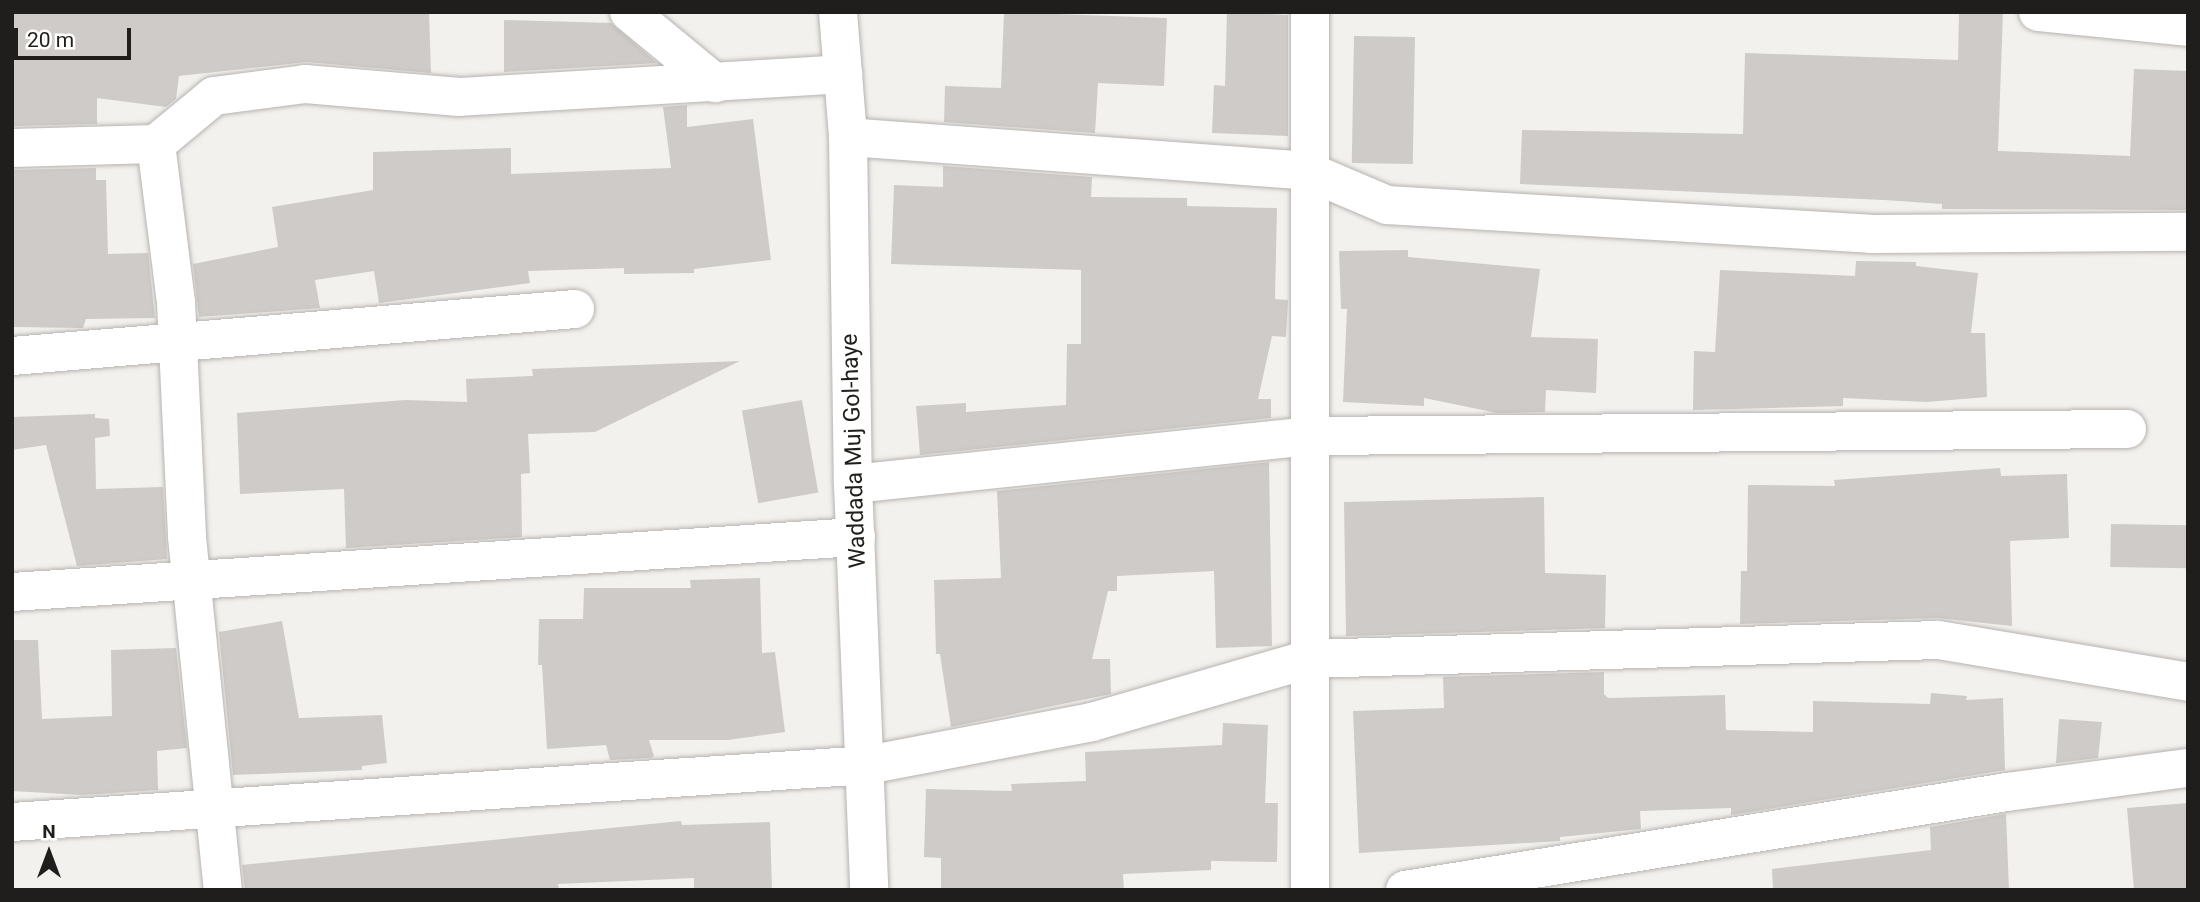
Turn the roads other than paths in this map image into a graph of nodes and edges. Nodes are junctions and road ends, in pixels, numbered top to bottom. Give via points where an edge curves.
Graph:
1 (629, 12) edge
2 (838, 12) edge
3 (1310, 12) edge
4 (2038, 12) edge
5 (2188, 27) edge
6 (843, 74) junction
7 (715, 83) junction
8 (848, 137) junction
9 (156, 144) junction
10 (12, 148) edge
11 (1307, 171) junction
12 (2188, 232) edge
13 (575, 309) dead end
14 (178, 344) junction
15 (12, 356) edge
16 (2127, 429) dead end
17 (1311, 436) junction
18 (853, 484) junction
19 (856, 537) junction
20 (195, 582) junction
21 (12, 592) edge
22 (1309, 659) junction
23 (2188, 682) edge
24 (867, 765) junction
25 (2188, 768) edge
26 (217, 809) junction
27 (12, 822) edge
28 (223, 890) edge
29 (869, 890) edge
30 (1310, 890) edge
31 (1405, 890) edge

1 - 7 street
2 - 6 street, Waddada Muj Gol-haye
3 - 11 street
4 - 5 street
6 - 7 street
6 - 8 street, Waddada Muj Gol-haye
7 - 9 street via 459,97 305,84 214,96
8 - 11 street
8 - 18 street, Waddada Muj Gol-haye
9 - 10 street
9 - 14 street
11 - 12 street via 1387,205 1870,234
11 - 17 street
13 - 14 street
14 - 15 street
14 - 20 street via 187,537
16 - 17 street
17 - 18 street
17 - 22 street
18 - 19 street, Waddada Muj Gol-haye
19 - 20 street
19 - 24 street, Waddada Muj Gol-haye
20 - 21 street
20 - 26 street
22 - 23 street via 1938,640
22 - 24 street via 1092,722
22 - 30 street
24 - 26 street
24 - 29 street, Waddada Muj Gol-haye
25 - 31 street via 2007,792
26 - 27 street
26 - 28 street

